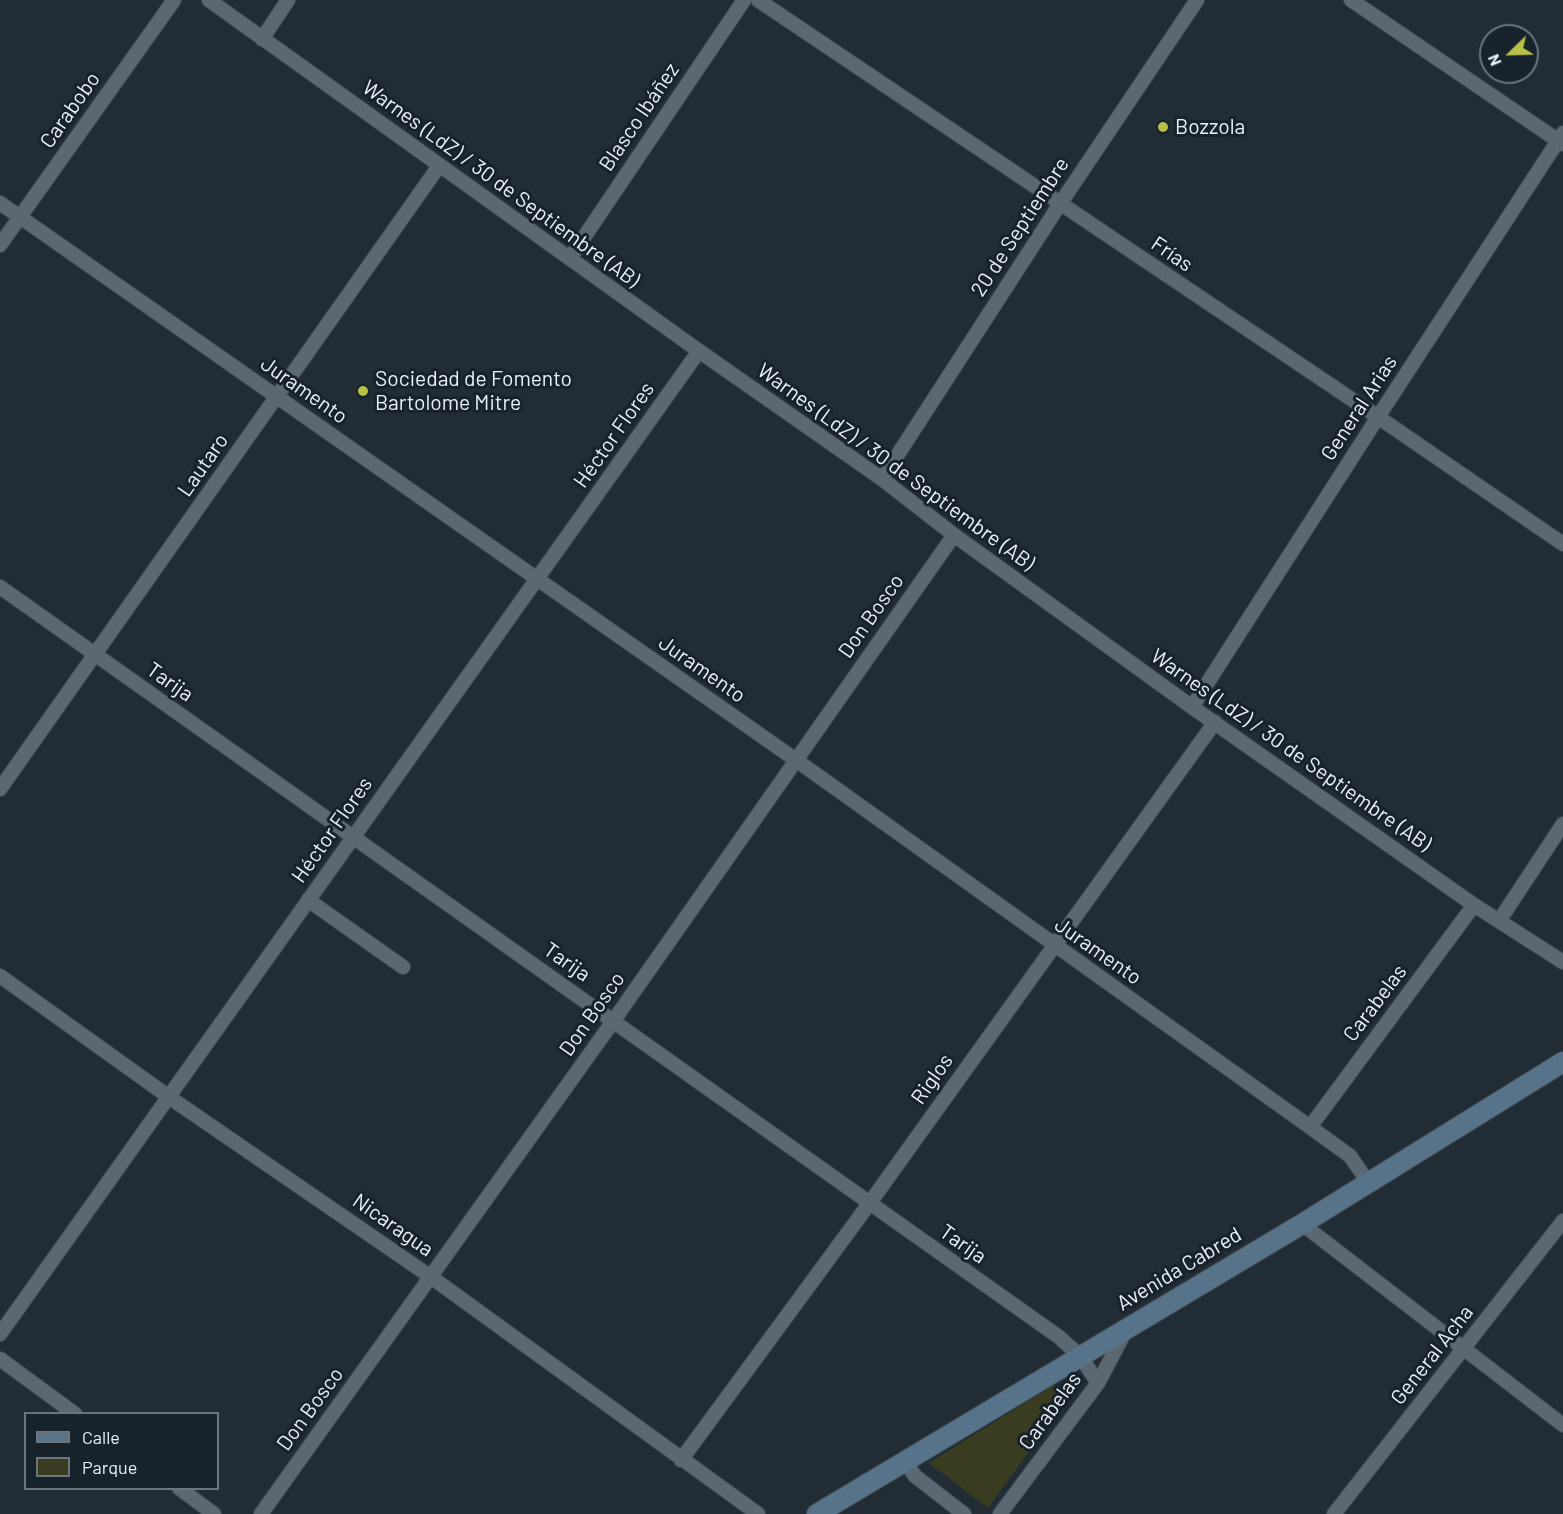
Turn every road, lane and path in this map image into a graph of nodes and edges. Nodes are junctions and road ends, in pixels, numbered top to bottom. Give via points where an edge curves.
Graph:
1 (174, 0) edge
2 (209, 0) edge
3 (288, 0) edge
4 (744, 0) edge
5 (758, 0) edge
6 (1197, 0) edge
7 (1351, 0) edge
8 (262, 39) junction
9 (1561, 139) edge
10 (439, 166) junction
11 (0, 202) edge
12 (1060, 204) junction
13 (20, 217) junction
14 (0, 245) edge
15 (570, 258) junction
16 (699, 351) junction
17 (277, 397) junction
18 (1378, 417) junction
19 (882, 480) junction
20 (954, 535) junction
21 (1563, 544) edge
22 (537, 580) junction
23 (0, 587) edge
24 (94, 655) junction
25 (1192, 707) junction
26 (1215, 722) junction
27 (796, 760) junction
28 (0, 789) edge
29 (1563, 824) edge
30 (352, 837) junction
31 (308, 900) junction
32 (1474, 905) junction
33 (1499, 921) junction
34 (1053, 945) junction
35 (1563, 962) edge
36 (403, 967) dead end
37 (0, 976) edge
38 (614, 1020) junction
39 (1563, 1062) edge
40 (169, 1097) junction
41 (1310, 1127) junction
42 (1368, 1182) junction
43 (869, 1204) junction
44 (1563, 1221) edge
45 (1302, 1224) junction
46 (431, 1277) junction
47 (1126, 1329) junction
48 (0, 1334) edge
49 (1462, 1349) junction
50 (1080, 1356) junction
51 (0, 1359) edge
52 (1098, 1383) junction
53 (74, 1412) edge
54 (1563, 1425) edge
55 (681, 1460) junction
56 (905, 1462) junction
57 (182, 1490) edge
58 (214, 1514) edge
59 (261, 1514) edge
60 (758, 1514) edge
61 (817, 1514) edge
62 (964, 1514) edge
63 (1000, 1514) edge
64 (1334, 1514) edge

1 - 13 street, Carabobo
2 - 8 street, Warnes (LdZ) / 30 de Septiembre (AB)
3 - 8 street
4 - 15 street, Blasco Ibáñez
5 - 12 street, Frías
6 - 12 street, 20 de Septiembre
7 - 9 street
8 - 10 street, Warnes (LdZ) / 30 de Septiembre (AB)
9 - 18 street, General Arias
10 - 15 street, Warnes (LdZ) / 30 de Septiembre (AB)
10 - 17 street, Lautaro
11 - 13 street, Juramento
12 - 18 street, Frías
12 - 19 street, 20 de Septiembre
13 - 14 street, Carabobo
13 - 17 street, Juramento
15 - 16 street, Warnes (LdZ) / 30 de Septiembre (AB)
16 - 19 street, Warnes (LdZ) / 30 de Septiembre (AB)
16 - 22 street, Héctor Flores
17 - 22 street, Juramento
17 - 24 street, Lautaro
18 - 21 street, Frías
18 - 25 street, General Arias
19 - 20 street, Warnes (LdZ) / 30 de Septiembre (AB)
20 - 25 street, Warnes (LdZ) / 30 de Septiembre (AB)
20 - 27 street, Don Bosco
22 - 27 street, Juramento
22 - 30 street, Héctor Flores
23 - 24 street, Tarija
24 - 28 street, Lautaro
24 - 30 street, Tarija
25 - 26 street, Warnes (LdZ) / 30 de Septiembre (AB)
26 - 32 street, Warnes (LdZ) / 30 de Septiembre (AB)
26 - 34 street, Riglos
27 - 34 street, Juramento
27 - 38 street, Don Bosco
29 - 33 street
30 - 31 street, Héctor Flores
30 - 38 street, Tarija
31 - 36 street
31 - 40 street, Héctor Flores
32 - 33 street, Warnes (LdZ) / 30 de Septiembre (AB)
32 - 41 street, Carabelas
33 - 35 street, Warnes (LdZ) / 30 de Septiembre (AB)
34 - 41 street, Juramento
34 - 43 street, Riglos
37 - 40 street, Nicaragua
38 - 43 street, Tarija
38 - 46 street, Don Bosco
39 - 42 street, Avenida Cabred
40 - 46 street, Nicaragua
40 - 48 street, Héctor Flores
41 - 42 street, Juramento via 1350,1156
42 - 45 street, Avenida Cabred
43 - 50 street, Tarija via 1059,1337
43 - 55 street, Riglos
44 - 49 street, General Acha
45 - 47 street, Avenida Cabred
45 - 49 street
46 - 55 street, Nicaragua
46 - 59 street, Don Bosco
47 - 50 street, Avenida Cabred
47 - 52 street, Carabelas
49 - 54 street
49 - 64 street, General Acha
50 - 52 street, Tarija
50 - 56 street, Avenida Cabred
51 - 53 street
52 - 63 street, Carabelas
55 - 60 street, Nicaragua
56 - 61 street, Avenida Cabred
56 - 62 street via 915,1476
57 - 58 street

